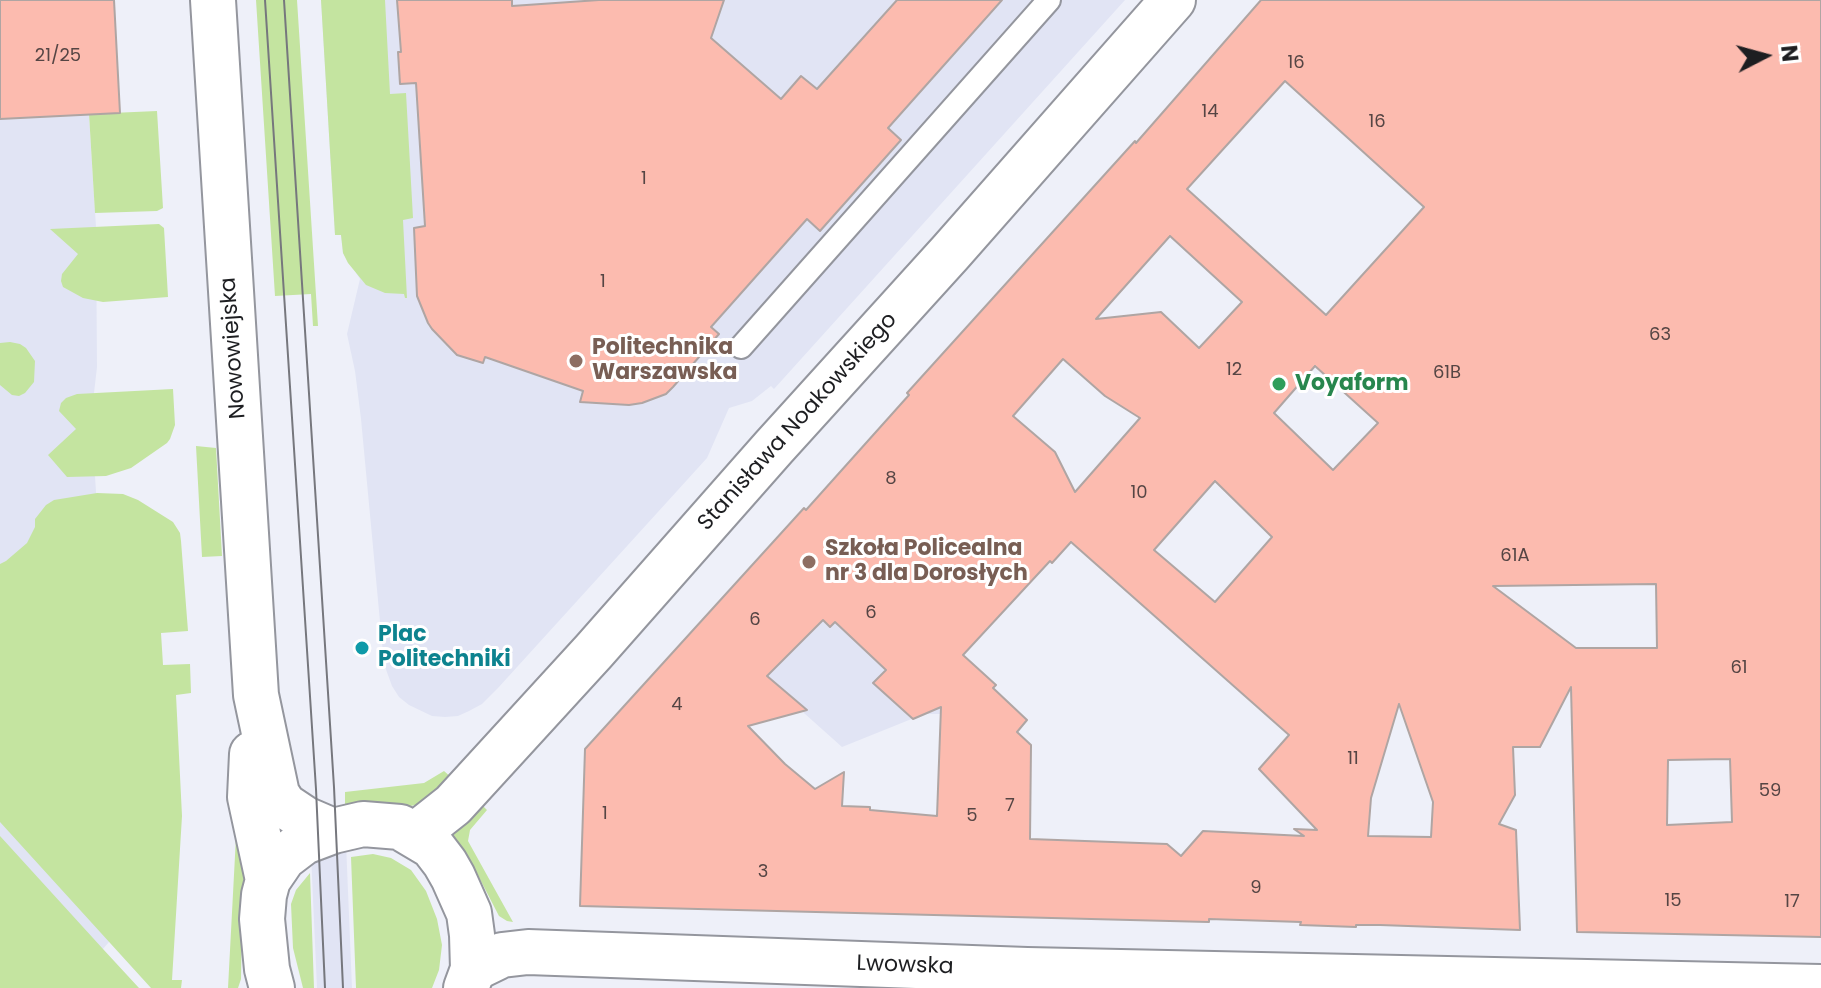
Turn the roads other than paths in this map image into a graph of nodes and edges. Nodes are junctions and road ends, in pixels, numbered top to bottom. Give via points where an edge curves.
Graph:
1 (213, 0) edge
2 (1049, 0) edge
3 (1173, 0) edge
4 (741, 347) dead end
5 (256, 695) junction
6 (333, 831) junction
7 (415, 835) junction
8 (268, 880) junction
9 (470, 978) edge
10 (266, 982) edge
11 (1821, 987) edge

1 - 5 street, Nowowiejska
2 - 4 lane
3 - 7 street, Stanisława Noakowskiego via 594,651 453,805
5 - 6 street, Nowowiejska via 277,794 305,819
5 - 8 street, Nowowiejska via 250,797
6 - 7 street via 363,824 400,827
6 - 8 street via 292,850
7 - 9 street via 445,863 469,913
8 - 10 street via 262,919
9 - 11 street, Lwowska via 502,955 528,952 1027,970

